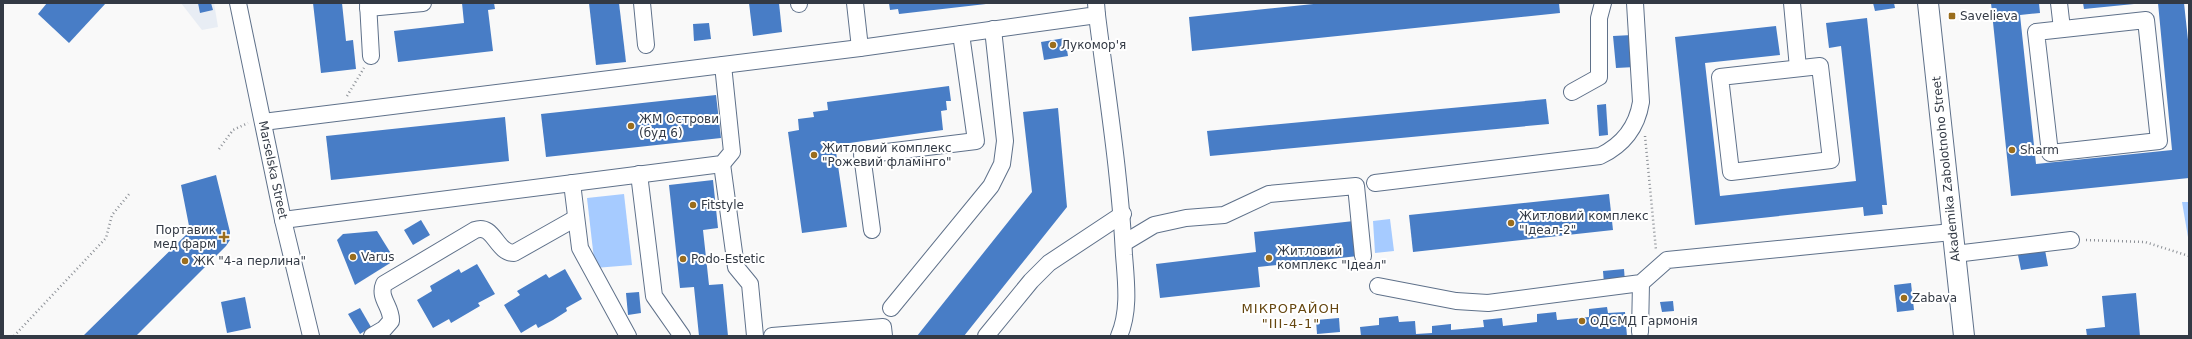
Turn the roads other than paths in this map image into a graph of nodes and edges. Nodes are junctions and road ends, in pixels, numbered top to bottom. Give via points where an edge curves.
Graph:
1 (238, 3) edge
2 (423, 3) edge
3 (642, 3) edge
4 (854, 3) edge
5 (1603, 3) edge
6 (1635, 3) edge
7 (1792, 3) edge
8 (1928, 3) edge
9 (2059, 3) edge
10 (368, 6) edge
11 (1096, 9) edge
12 (993, 29) junction
13 (2062, 29) junction
14 (961, 34) junction
15 (646, 45) dead end
16 (860, 48) junction
17 (371, 56) road end
18 (723, 65) junction
19 (1798, 68) junction
20 (1572, 92) dead end
21 (263, 122) junction
22 (722, 164) junction
23 (640, 174) junction
24 (572, 183) junction
25 (1376, 183) dead end
26 (1122, 214) junction
27 (576, 218) junction
28 (283, 220) junction
29 (872, 230) dead end
30 (1952, 232) junction
31 (2071, 240) road end
32 (1124, 243) junction
33 (1955, 254) junction
34 (1363, 256) dead end
35 (1641, 283) junction
36 (1378, 286) dead end
37 (891, 308) dead end
38 (1640, 332) dead end
39 (625, 335) edge
40 (311, 336) edge
41 (372, 336) edge
42 (682, 336) edge
43 (755, 336) edge
44 (772, 336) edge
45 (884, 336) edge
46 (986, 336) edge
47 (1119, 336) edge
48 (1964, 336) edge

1 - 21 street, Marselska Street
2 - 10 street
3 - 15 street
4 - 16 street
5 - 20 street via 1599,18 1599,76
6 - 25 street via 1641,102 1632,128 1623,141 1612,150 1600,156
7 - 19 street
8 - 30 main road, Akademika Zabolotnoho Street
9 - 13 street
10 - 17 street
11 - 12 street
11 - 26 street
12 - 14 street
12 - 37 street via 1005,141 1002,164 991,186
13 - 13 street via 2146,20 2159,142 2050,153 2036,32
14 - 16 street
14 - 29 street via 976,141 862,155
16 - 18 street
18 - 21 street via 336,115
18 - 22 street via 732,152
19 - 19 street via 1720,77 1731,172 1831,160 1820,66
21 - 28 street, Marselska Street
22 - 23 street
22 - 43 street via 736,267 750,284
23 - 24 street
23 - 42 street via 654,296
24 - 27 street
24 - 28 street
26 - 32 street
26 - 46 street via 1049,263
27 - 39 street via 580,248
27 - 41 street via 514,253 502,248 488,231 475,230 384,284 382,296 390,310 391,321
28 - 40 street, Marselska Street
30 - 33 main road, Akademika Zabolotnoho Street
30 - 35 street via 1668,260
31 - 33 street
32 - 34 street via 1154,225 1186,218 1224,215 1269,194 1356,186
32 - 47 street via 1125,315
33 - 48 main road, Akademika Zabolotnoho Street
35 - 36 street via 1477,303
35 - 38 street
44 - 45 street via 883,327

